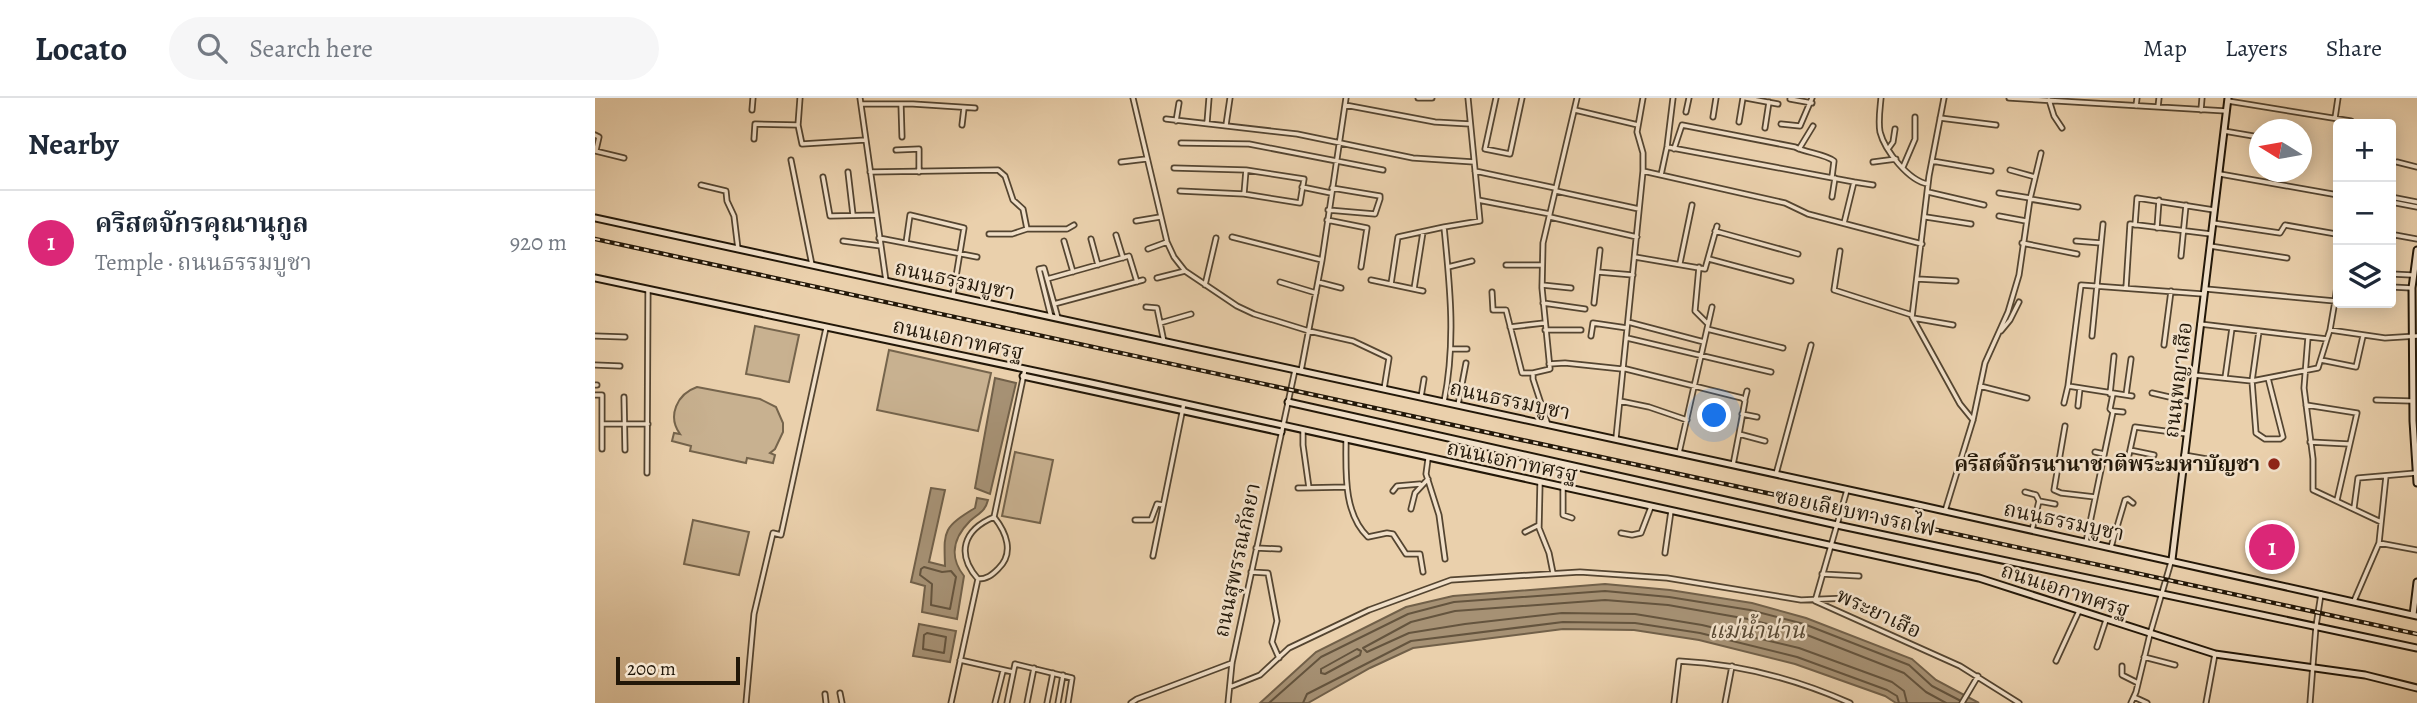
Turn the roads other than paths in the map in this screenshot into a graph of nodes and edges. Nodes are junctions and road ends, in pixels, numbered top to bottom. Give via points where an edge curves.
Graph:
1 (753, 98) edge
2 (800, 98) edge
3 (860, 98) edge
4 (1133, 98) edge
5 (1209, 98) edge
6 (1230, 98) edge
7 (1346, 98) edge
8 (1418, 98) edge
9 (1431, 98) edge
10 (1468, 98) edge
11 (1496, 98) edge
12 (1522, 98) edge
13 (1577, 98) edge
14 (1643, 98) edge
15 (1673, 98) edge
16 (1689, 98) edge
17 (1716, 98) edge
18 (1745, 98) edge
19 (1881, 98) edge
20 (1944, 98) edge
21 (2009, 98) edge
22 (2117, 98) edge
23 (2137, 98) edge
24 (2159, 98) edge
25 (2202, 98) edge
26 (2338, 98) edge
27 (1790, 99) edge
28 (2049, 99) edge
29 (2069, 100) edge
30 (2228, 100) edge
31 (1812, 101) edge
32 (1769, 102) junction
33 (1179, 103) dead end
34 (861, 104) junction
35 (901, 104) junction
36 (1778, 104) dead end
37 (1345, 105) junction
38 (2116, 105) junction
39 (2136, 106) junction
40 (2158, 107) junction
41 (964, 108) junction
42 (975, 108) dead end
43 (752, 110) dead end
44 (1574, 110) junction
45 (2201, 110) junction
46 (2226, 111) junction
47 (1686, 112) dead end
48 (1713, 117) dead end
49 (1915, 117) dead end
50 (1940, 118) junction
51 (2335, 118) junction
52 (2340, 119) edge
53 (1166, 120) dead end
54 (1177, 121) junction
55 (1739, 122) dead end
56 (1207, 123) junction
57 (1470, 124) junction
58 (1781, 124) dead end
59 (798, 125) junction
60 (962, 125) dead end
61 (1226, 125) junction
62 (1638, 125) junction
63 (1996, 125) dead end
64 (1813, 126) dead end
65 (1765, 128) dead end
66 (2062, 128) dead end
67 (1895, 129) dead end
68 (2224, 131) junction
69 (595, 135) edge
70 (2249, 135) edge
71 (902, 137) dead end
72 (754, 139) dead end
73 (865, 140) junction
74 (1181, 144) dead end
75 (1340, 144) junction
76 (1667, 148) junction
77 (1674, 149) junction
78 (1800, 149) junction
79 (1888, 149) junction
80 (896, 150) dead end
81 (595, 151) edge
82 (2041, 153) dead end
83 (624, 159) dead end
84 (1146, 159) junction
85 (1896, 159) junction
86 (791, 160) dead end
87 (1336, 161) junction
88 (1932, 161) junction
89 (1121, 162) dead end
90 (1474, 162) junction
91 (1873, 162) dead end
92 (2397, 162) dead end
93 (1903, 167) junction
94 (2417, 167) edge
95 (1174, 168) dead end
96 (1246, 170) junction
97 (1383, 170) dead end
98 (1991, 170) dead end
99 (2010, 170) dead end
100 (1643, 171) junction
101 (848, 172) dead end
102 (870, 172) junction
103 (919, 172) junction
104 (1475, 172) junction
105 (2219, 174) junction
106 (1661, 175) junction
107 (823, 177) dead end
108 (2035, 177) junction
109 (1833, 178) junction
110 (1854, 182) junction
111 (1928, 184) junction
112 (701, 185) dead end
113 (1873, 185) dead end
114 (1302, 187) junction
115 (1556, 189) junction
116 (1331, 190) junction
117 (1180, 191) dead end
118 (1928, 192) junction
119 (1999, 193) dead end
120 (1244, 194) junction
121 (2333, 194) edge
122 (1832, 197) dead end
123 (2030, 198) junction
124 (1478, 200) junction
125 (2159, 200) junction
126 (2396, 201) edge
127 (1692, 205) dead end
128 (1984, 205) dead end
129 (2186, 205) junction
130 (2417, 205) edge
131 (2078, 207) dead end
132 (1639, 209) junction
133 (1328, 210) junction
134 (2214, 210) junction
135 (853, 215) junction
136 (876, 215) junction
137 (1549, 216) junction
138 (1999, 216) dead end
139 (1160, 217) junction
140 (1926, 217) junction
141 (595, 218) edge
142 (1136, 220) dead end
143 (1327, 220) junction
144 (2026, 221) junction
145 (1844, 223) junction
146 (2213, 223) junction
147 (1971, 224) dead end
148 (2103, 224) dead end
149 (1074, 225) dead end
150 (2135, 225) junction
151 (1444, 227) junction
152 (2157, 228) junction
153 (1027, 229) junction
154 (2184, 231) junction
155 (1423, 232) junction
156 (2333, 233) edge
157 (989, 234) dead end
158 (2211, 234) junction
159 (1117, 235) dead end
160 (2396, 235) edge
161 (1637, 236) junction
162 (1232, 237) dead end
163 (879, 238) junction
164 (1216, 238) dead end
165 (1091, 239) dead end
166 (2417, 239) edge
167 (842, 241) dead end
168 (1064, 241) dead end
169 (2076, 241) dead end
170 (1167, 242) junction
171 (905, 243) junction
172 (2022, 243) junction
173 (2101, 243) junction
174 (1922, 244) junction
175 (881, 246) junction
176 (2210, 246) junction
177 (738, 249) junction
178 (1148, 249) dead end
179 (1600, 250) dead end
180 (2417, 250) edge
181 (1840, 251) dead end
182 (960, 254) junction
183 (1798, 254) dead end
184 (2077, 254) dead end
185 (2181, 256) dead end
186 (977, 257) dead end
187 (1635, 257) junction
188 (1123, 258) junction
189 (2287, 258) dead end
190 (1709, 259) junction
191 (1322, 260) junction
192 (1472, 261) dead end
193 (1680, 263) junction
194 (812, 265) junction
195 (1098, 265) junction
196 (1506, 265) dead end
197 (1542, 265) junction
198 (1361, 267) dead end
199 (1448, 267) junction
200 (1699, 267) junction
201 (1185, 271) junction
202 (1073, 272) junction
203 (1598, 272) junction
204 (2396, 274) edge
205 (1633, 275) junction
206 (2412, 275) junction
207 (595, 278) edge
208 (1157, 278) dead end
209 (1047, 279) junction
210 (1917, 279) junction
211 (1143, 280) dead end
212 (1371, 280) dead end
213 (886, 281) junction
214 (1791, 281) dead end
215 (1956, 281) dead end
216 (1137, 282) junction
217 (1280, 282) dead end
218 (1318, 282) junction
219 (1205, 285) junction
220 (1391, 285) junction
221 (1542, 285) junction
222 (2097, 286) junction
223 (2396, 287) edge
224 (1341, 288) dead end
225 (1571, 288) dead end
226 (2126, 288) junction
227 (2412, 288) junction
228 (648, 289) junction
229 (1414, 289) junction
230 (1423, 291) dead end
231 (2171, 291) junction
232 (2204, 291) junction
233 (1492, 292) dead end
234 (1316, 293) junction
235 (953, 296) junction
236 (2333, 301) edge
237 (2019, 302) dead end
238 (1543, 303) junction
239 (1594, 303) dead end
240 (1054, 304) junction
241 (1146, 307) dead end
242 (1712, 307) dead end
243 (2334, 308) edge
244 (1585, 309) dead end
245 (1191, 314) dead end
246 (1913, 316) junction
247 (1054, 318) junction
248 (1628, 322) junction
249 (1160, 323) junction
250 (1544, 323) junction
251 (2200, 324) junction
252 (1953, 325) dead end
253 (1708, 326) junction
254 (1510, 327) junction
255 (826, 328) junction
256 (1627, 328) junction
257 (2232, 328) junction
258 (1545, 330) junction
259 (1581, 330) dead end
260 (2330, 330) junction
261 (1309, 331) junction
262 (2259, 331) junction
263 (1999, 332) junction
264 (2363, 335) junction
265 (595, 336) edge
266 (1591, 336) dead end
267 (2415, 336) edge
268 (625, 337) dead end
269 (2092, 337) dead end
270 (2308, 337) junction
271 (1626, 338) junction
272 (2327, 339) junction
273 (1164, 342) junction
274 (1704, 342) junction
275 (1811, 345) dead end
276 (2164, 345) dead end
277 (1783, 348) dead end
278 (1451, 349) junction
279 (1467, 349) dead end
280 (2114, 356) dead end
281 (1701, 357) junction
282 (2131, 359) dead end
283 (2321, 360) junction
284 (1466, 363) dead end
285 (1549, 364) junction
286 (595, 365) edge
287 (620, 366) dead end
288 (1622, 369) junction
289 (2307, 370) junction
290 (1298, 371) junction
291 (1024, 372) junction
292 (1771, 372) dead end
293 (1534, 373) junction
294 (2194, 375) junction
295 (2225, 378) junction
296 (2268, 378) junction
297 (1424, 379) dead end
298 (2252, 381) junction
299 (1694, 386) junction
300 (1980, 386) junction
301 (2068, 386) junction
302 (2080, 388) junction
303 (1384, 389) junction
304 (1747, 391) dead end
305 (2152, 393) dead end
306 (2111, 394) junction
307 (595, 395) edge
308 (624, 397) dead end
309 (1421, 397) junction
310 (2027, 398) dead end
311 (2376, 400) dead end
312 (1620, 401) junction
313 (1745, 401) junction
314 (2413, 401) junction
315 (1288, 402) junction
316 (1444, 402) junction
317 (2191, 402) junction
318 (2064, 403) dead end
319 (1458, 405) junction
320 (2306, 405) junction
321 (2078, 406) dead end
322 (1184, 407) junction
323 (2111, 410) junction
324 (2123, 412) dead end
325 (1742, 414) junction
326 (1757, 417) dead end
327 (1687, 420) junction
328 (1973, 421) junction
329 (602, 424) junction
330 (625, 424) junction
331 (648, 424) junction
332 (1548, 425) junction
333 (2065, 426) dead end
334 (1282, 428) junction
335 (1303, 430) junction
336 (1739, 434) junction
337 (2187, 435) junction
338 (1346, 440) junction
339 (1616, 440) junction
340 (1765, 441) dead end
341 (2310, 442) junction
342 (2349, 444) junction
343 (602, 449) dead end
344 (625, 450) dead end
345 (2130, 450) junction
346 (1679, 453) junction
347 (2095, 453) dead end
348 (2104, 454) junction
349 (2185, 454) junction
350 (2154, 455) dead end
351 (1428, 459) junction
352 (2230, 463) dead end
353 (2127, 464) dead end
354 (1733, 465) junction
355 (2416, 470) edge
356 (647, 473) dead end
357 (1776, 474) junction
358 (2386, 476) junction
359 (1427, 479) junction
360 (1540, 483) junction
361 (2417, 483) edge
362 (1422, 484) junction
363 (1347, 487) junction
364 (1298, 488) dead end
365 (1309, 488) junction
366 (1563, 488) junction
367 (1847, 489) junction
368 (1393, 491) dead end
369 (2025, 492) dead end
370 (2095, 497) junction
371 (2039, 501) junction
372 (2337, 501) junction
373 (2133, 503) dead end
374 (2055, 504) dead end
375 (1164, 505) junction
376 (1651, 507) junction
377 (1411, 509) dead end
378 (2354, 509) junction
379 (1671, 511) junction
380 (1945, 511) junction
381 (994, 517) junction
382 (1572, 519) dead end
383 (1135, 520) dead end
384 (2381, 522) junction
385 (1837, 524) junction
386 (1539, 525) junction
387 (2032, 530) junction
388 (1525, 532) dead end
389 (1621, 533) dead end
390 (2085, 542) junction
391 (2379, 543) junction
392 (1831, 545) junction
393 (2111, 547) junction
394 (1256, 548) junction
395 (1279, 549) dead end
396 (2417, 550) edge
397 (1665, 553) dead end
398 (1153, 556) dead end
399 (1445, 559) dead end
400 (2172, 560) junction
401 (1251, 572) junction
402 (1423, 572) dead end
403 (1553, 573) junction
404 (1822, 574) junction
405 (1859, 576) dead end
406 (978, 579) junction
407 (2417, 582) edge
408 (2162, 594) junction
409 (2322, 594) junction
410 (1848, 598) dead end
411 (1815, 601) junction
412 (2354, 601) junction
413 (2079, 611) junction
414 (2415, 615) edge
415 (2106, 620) junction
416 (2316, 626) junction
417 (2150, 634) junction
418 (2098, 647) dead end
419 (2417, 648) edge
420 (2215, 654) junction
421 (2144, 657) junction
422 (1279, 658) junction
423 (960, 660) junction
424 (2056, 661) dead end
425 (1232, 663) junction
426 (2175, 665) dead end
427 (1732, 666) junction
428 (2122, 666) dead end
429 (1034, 668) junction
430 (2313, 668) junction
431 (1003, 670) junction
432 (1013, 672) junction
433 (1053, 673) junction
434 (1063, 675) junction
435 (1978, 676) junction
436 (2138, 683) junction
437 (1230, 687) junction
438 (2417, 688) edge
439 (840, 693) dead end
440 (825, 694) dead end
441 (2134, 697) junction
442 (746, 703) edge
443 (826, 703) edge
444 (842, 703) edge
445 (951, 703) edge
446 (995, 703) edge
447 (1007, 703) edge
448 (1027, 703) edge
449 (1047, 703) edge
450 (1058, 703) edge
451 (1068, 703) edge
452 (1131, 703) edge
453 (1228, 703) edge
454 (1674, 703) edge
455 (1725, 703) edge
456 (1850, 703) edge
457 (1962, 703) edge
458 (2019, 703) edge
459 (2131, 703) edge
460 (2147, 703) edge
461 (2206, 703) edge
462 (2311, 703) edge

1 - 43 street
2 - 59 street
3 - 34 street
4 - 84 street
5 - 56 street
6 - 61 street
7 - 37 street, ถนนสุพรรณกัลยา
8 - 9 street
10 - 57 street
11 - 12 street via 1485,149 1510,154
13 - 44 street
14 - 62 street
15 - 76 street
16 - 47 street
17 - 48 street
18 - 32 street
18 - 55 street
19 - 79 street via 1880,133
20 - 50 street
21 - 28 street
22 - 38 street
23 - 39 street
24 - 40 street
25 - 45 street
26 - 51 street
27 - 31 street
28 - 29 street
28 - 66 street
29 - 38 street
30 - 46 main road, ถนนพญาเสือ
30 - 51 street
31 - 58 street via 1800,127
32 - 36 street
32 - 65 street
33 - 54 street
34 - 35 street
34 - 73 street
35 - 41 street
35 - 71 street
37 - 57 street
37 - 75 street, ถนนสุพรรณกัลยา
38 - 39 street
39 - 40 street
40 - 45 street
41 - 42 street
41 - 60 street
44 - 62 street
44 - 115 street
45 - 46 street
46 - 68 main road, ถนนพญาเสือ
49 - 93 street via 1915,139
50 - 63 street
50 - 88 street
51 - 52 street
53 - 54 street
54 - 56 street
56 - 61 street
57 - 90 street
59 - 72 street via 755,124
59 - 73 street via 801,144
61 - 75 street
62 - 100 street
64 - 78 street
67 - 79 street
68 - 70 street
68 - 105 main road, ถนนพญาเสือ
69 - 81 street via 599,137
73 - 102 street
74 - 87 street via 1249,144
75 - 87 street, ถนนสุพรรณกัลยา
75 - 90 street via 1413,158
76 - 77 street
76 - 106 street
77 - 78 street via 1682,125
77 - 109 street
78 - 109 street via 1833,159
79 - 85 street
80 - 103 street via 919,149
81 - 83 street
82 - 108 street
84 - 89 street
84 - 139 street
85 - 91 street
85 - 93 street
86 - 194 street
87 - 97 street
87 - 116 street, ถนนสุพรรณกัลยา
88 - 98 street
88 - 111 street
90 - 104 street
92 - 94 street
93 - 111 street via 1915,181
95 - 96 street
96 - 114 street via 1304,178
96 - 120 street
99 - 108 street
100 - 106 street
100 - 132 street
101 - 135 street
102 - 103 street
102 - 136 street
103 - 153 street via 1002,171 1013,200 1023,209
104 - 115 street
104 - 124 street
105 - 121 street
105 - 134 main road, ถนนพญาเสือ
106 - 145 street via 1785,203
107 - 135 street via 830,216
108 - 123 street
109 - 110 street
109 - 122 street
110 - 113 street
110 - 145 street
111 - 118 street
112 - 177 street via 726,191
114 - 116 street
114 - 120 street via 1300,202
115 - 132 street
115 - 137 street
116 - 133 street, ถนนสุพรรณกัลยา
116 - 133 street via 1380,199 1375,214
117 - 120 street
118 - 128 street
118 - 140 street
119 - 123 street
123 - 131 street
123 - 144 street
124 - 137 street
124 - 151 street via 1480,221
125 - 129 street
125 - 150 street via 2137,198
125 - 152 street
126 - 130 street
127 - 193 street
129 - 134 street
129 - 154 street
132 - 161 street
133 - 143 street, ถนนสุพรรณกัลยา
134 - 146 main road, ถนนพญาเสือ
135 - 136 street
136 - 163 street
137 - 161 street
137 - 197 street
138 - 144 street
139 - 142 street
139 - 170 street
140 - 147 street
140 - 174 street
141 - 177 main road, ถนนธรรมบูชา
143 - 191 street, ถนนสุพรรณกัลยา
143 - 198 street via 1367,228
144 - 172 street
145 - 174 street
146 - 156 street via 2280,233 2285,225
146 - 158 main road, ถนนพญาเสือ
148 - 173 street
149 - 153 street
150 - 152 street
150 - 226 street via 2130,224
151 - 155 street
151 - 199 street
152 - 154 street
153 - 157 street
154 - 158 street
154 - 185 street
155 - 220 street via 1398,237
155 - 229 street
158 - 176 main road, ถนนพญาเสือ
159 - 188 street
160 - 166 street
161 - 187 street
162 - 191 street
163 - 171 street
163 - 175 street
164 - 219 street
165 - 195 street
167 - 175 street
168 - 202 street
169 - 173 street
170 - 178 street
170 - 201 street
171 - 182 street
171 - 182 street via 911,215 964,228
172 - 184 street
172 - 263 street via 2019,275
173 - 222 street
174 - 210 street
175 - 213 street
176 - 189 street
176 - 232 main road, ถนนพญาเสือ
177 - 194 main road, ถนนธรรมบูชา
179 - 203 street
180 - 206 main road
181 - 246 street via 1834,290
182 - 186 street
182 - 235 street
183 - 190 street via 1716,228
187 - 193 street
187 - 205 street
188 - 195 street
188 - 216 street via 1129,256
190 - 200 street via 1705,269
190 - 214 street
191 - 218 street, ถนนสุพรรณกัลยา
192 - 199 street
193 - 200 street
194 - 213 main road, ถนนธรรมบูชา
195 - 202 street
196 - 197 street
197 - 221 street
199 - 278 street
200 - 253 street via 1695,311
201 - 208 street
201 - 219 street
202 - 209 street
203 - 205 street
203 - 239 street
204 - 206 street
205 - 248 street
206 - 227 main road
207 - 228 main road, ถนนเอกาทศรฐ
209 - 240 street
209 - 247 street via 1044,268 1039,269
210 - 215 street
210 - 246 street
211 - 216 street
212 - 220 street
213 - 235 main road, ถนนธรรมบูชา
216 - 240 street
217 - 234 street
218 - 224 street
218 - 234 street, ถนนสุพรรณกัลยา
219 - 261 street via 1254,314
220 - 229 street
221 - 225 street
221 - 238 street
222 - 226 street
222 - 269 street
222 - 301 street via 2081,285
223 - 227 street
226 - 231 street
227 - 267 main road
228 - 255 main road, ถนนเอกาทศรฐ
228 - 331 street
229 - 230 street
231 - 232 street
231 - 276 street
232 - 236 street
232 - 251 main road, ถนนพญาเสือ
233 - 254 street via 1493,310 1506,310
234 - 261 street, ถนนสุพรรณกัลยา
235 - 247 main road, ถนนธรรมบูชา
237 - 263 street
238 - 244 street
238 - 250 street
240 - 247 street
241 - 249 street via 1156,307
242 - 253 street
243 - 260 street
245 - 249 street
246 - 252 street
246 - 328 street
247 - 273 main road, ถนนธรรมบูชา
248 - 256 street
248 - 274 street
249 - 273 street
250 - 254 street
250 - 258 street
251 - 257 street
251 - 294 main road, ถนนพญาเสือ
253 - 274 street
253 - 277 street
254 - 293 street via 1522,373
255 - 291 main road, ถนนเอกาทศรฐ
255 - 442 street via 781,535 773,533 754,614
256 - 266 street via 1593,323
256 - 271 street
257 - 262 street
257 - 295 street
258 - 259 street
258 - 285 street
260 - 264 street
260 - 272 street
261 - 290 street, ถนนสุพรรณกัลยา
261 - 303 street via 1353,341 1389,358
262 - 270 street
262 - 298 street
263 - 300 street
264 - 267 street
264 - 283 street via 2356,367
265 - 268 street
267 - 314 main road
270 - 272 street
270 - 289 street
271 - 281 street
271 - 288 street
272 - 283 street
273 - 290 main road, ถนนธรรมบูชา
274 - 281 street
275 - 357 street
278 - 279 street
278 - 316 street
280 - 306 street
281 - 292 street
281 - 299 street
282 - 306 street via 2129,396
283 - 289 street via 2319,368
284 - 319 street
285 - 288 street
285 - 293 street via 1547,371
286 - 287 street
288 - 299 street
288 - 312 street
289 - 296 street
289 - 320 street
290 - 303 main road, ถนนธรรมบูชา
290 - 315 street, ถนนสุพรรณกัลยา
291 - 322 main road, ถนนเอกาทศรฐ
291 - 381 street
293 - 332 street
294 - 295 street
294 - 317 main road, ถนนพญาเสือ
295 - 298 street
296 - 298 street
296 - 298 street via 2280,439 2257,435
297 - 309 street
299 - 313 street
299 - 327 street
300 - 310 street
300 - 328 street
301 - 302 street
301 - 318 street
302 - 306 street
302 - 321 street
303 - 309 main road, ถนนธรรมบูชา
304 - 313 street
305 - 317 street
306 - 323 street
307 - 329 street via 602,395
308 - 330 street
309 - 316 main road, ถนนธรรมบูชา
311 - 314 street
312 - 327 street
312 - 339 street
313 - 325 street
314 - 355 main road
315 - 334 street, ถนนสุพรรณกัลยา
315 - 385 main road, ซอยเลียบทางรถไฟ
316 - 319 main road, ถนนธรรมบูชา
317 - 337 main road, ถนนพญาเสือ
319 - 332 main road, ถนนธรรมบูชา
320 - 341 street
320 - 342 street via 2357,413
322 - 334 main road, ถนนเอกาทศรฐ
322 - 375 street
323 - 324 street
323 - 348 street
325 - 326 street
325 - 336 street
327 - 346 street
328 - 380 street
329 - 330 street
329 - 343 street
330 - 331 street
330 - 344 street
331 - 356 street
332 - 339 main road, ถนนธรรมบูชา
333 - 370 street via 2054,489
334 - 335 main road, ถนนเอกาทศรฐ
334 - 394 street, ถนนสุพรรณกัลยา
335 - 338 main road, ถนนเอกาทศรฐ
335 - 365 street
336 - 340 street
336 - 354 street
337 - 345 street via 2136,426
337 - 349 main road, ถนนพญาเสือ
338 - 351 main road, ถนนเอกาทศรฐ
338 - 363 street
339 - 346 main road, ถนนธรรมบูชา
341 - 342 street
341 - 372 street via 2313,490
342 - 372 street
345 - 350 street
345 - 353 street
346 - 354 main road, ถนนธรรมบูชา
347 - 348 street
348 - 370 street
349 - 352 street
349 - 400 main road, ถนนพญาเสือ
351 - 359 street
351 - 360 main road, ถนนเอกาทศรฐ
354 - 357 main road, ถนนธรรมบูชา
355 - 358 street
355 - 361 main road
357 - 367 main road, ถนนธรรมบูชา
358 - 378 street via 2358,478
358 - 384 street
359 - 362 street
359 - 399 street via 1439,515
360 - 366 main road, ถนนเอกาทศรฐ
360 - 386 street
362 - 368 street via 1397,486
362 - 377 street
363 - 365 street
363 - 402 street via 1354,518 1364,534 1393,534 1406,554 1420,554
364 - 365 street
366 - 376 main road, ถนนเอกาทศรฐ
366 - 382 street via 1563,515
367 - 380 main road, ถนนธรรมบูชา
367 - 385 street, พระยาเสือ
369 - 371 street
370 - 390 street
371 - 374 street
371 - 387 street
372 - 378 street
373 - 393 street via 2125,500
375 - 383 street via 1157,504 1151,520
375 - 398 street
376 - 379 main road, ถนนเอกาทศรฐ
376 - 389 street via 1641,533
378 - 384 street
379 - 392 main road, ถนนเอกาทศรฐ
379 - 397 street
380 - 387 main road, ถนนธรรมบูชา
381 - 406 street via 975,528 966,543 965,557
381 - 406 street via 1007,538 1008,553 995,572
384 - 391 street
385 - 392 street, พระยาเสือ
385 - 408 main road, ซอยเลียบทางรถไฟ
386 - 388 street
386 - 403 street
387 - 390 main road, ถนนธรรมบูชา
390 - 393 main road, ถนนธรรมบูชา
391 - 396 street
391 - 412 street
392 - 404 street, พระยาเสือ
392 - 413 main road, ถนนเอกาทศรฐ via 1979,578
393 - 400 main road, ถนนธรรมบูชา
394 - 395 street
394 - 401 street, ถนนสุพรรณกัลยา
400 - 408 street, ถนนพญาเสือ
400 - 409 main road, ถนนธรรมบูชา
401 - 422 street via 1268,573 1276,621 1273,650
401 - 425 street, ถนนสุพรรณกัลยา
403 - 411 street via 1667,578
403 - 422 street via 1451,580 1369,610 1289,648
404 - 405 street
404 - 411 street, พระยาเสือ
406 - 423 street
407 - 414 main road
408 - 416 main road, ซอยเลียบทางรถไฟ
408 - 417 street, ถนนพญาเสือ
409 - 412 main road, ถนนธรรมบูชา
409 - 416 street
410 - 411 street
411 - 435 street, พระยาเสือ
412 - 414 main road, ถนนธรรมบูชา
413 - 415 main road, ถนนเอกาทศรฐ
413 - 424 street
415 - 417 main road, ถนนเอกาทศรฐ
415 - 418 street
416 - 419 main road, ซอยเลียบทางรถไฟ
416 - 430 street
417 - 420 main road, ถนนเอกาทศรฐ
417 - 421 street, ถนนพญาเสือ
420 - 430 main road, ถนนเอกาทศรฐ
420 - 461 street
421 - 426 street
421 - 436 street, ถนนพญาเสือ
422 - 437 street via 1260,675
423 - 431 street
423 - 445 street
425 - 437 street, ถนนสุพรรณกัลยา
425 - 452 street
427 - 454 street via 1679,661
427 - 455 street
427 - 456 street via 1792,680
428 - 436 street via 2122,675
429 - 432 street via 1015,664
429 - 433 street
429 - 448 street
430 - 438 main road, ถนนเอกาทศรฐ
430 - 462 street
431 - 432 street
431 - 446 street
432 - 447 street
433 - 434 street
433 - 449 street
434 - 450 street
434 - 451 street via 1072,678
435 - 457 street
435 - 458 street
436 - 441 street, ถนนพญาเสือ
437 - 453 street, ถนนสุพรรณกัลยา
439 - 444 street
440 - 443 street
441 - 459 street, ถนนพญาเสือ
441 - 460 street

